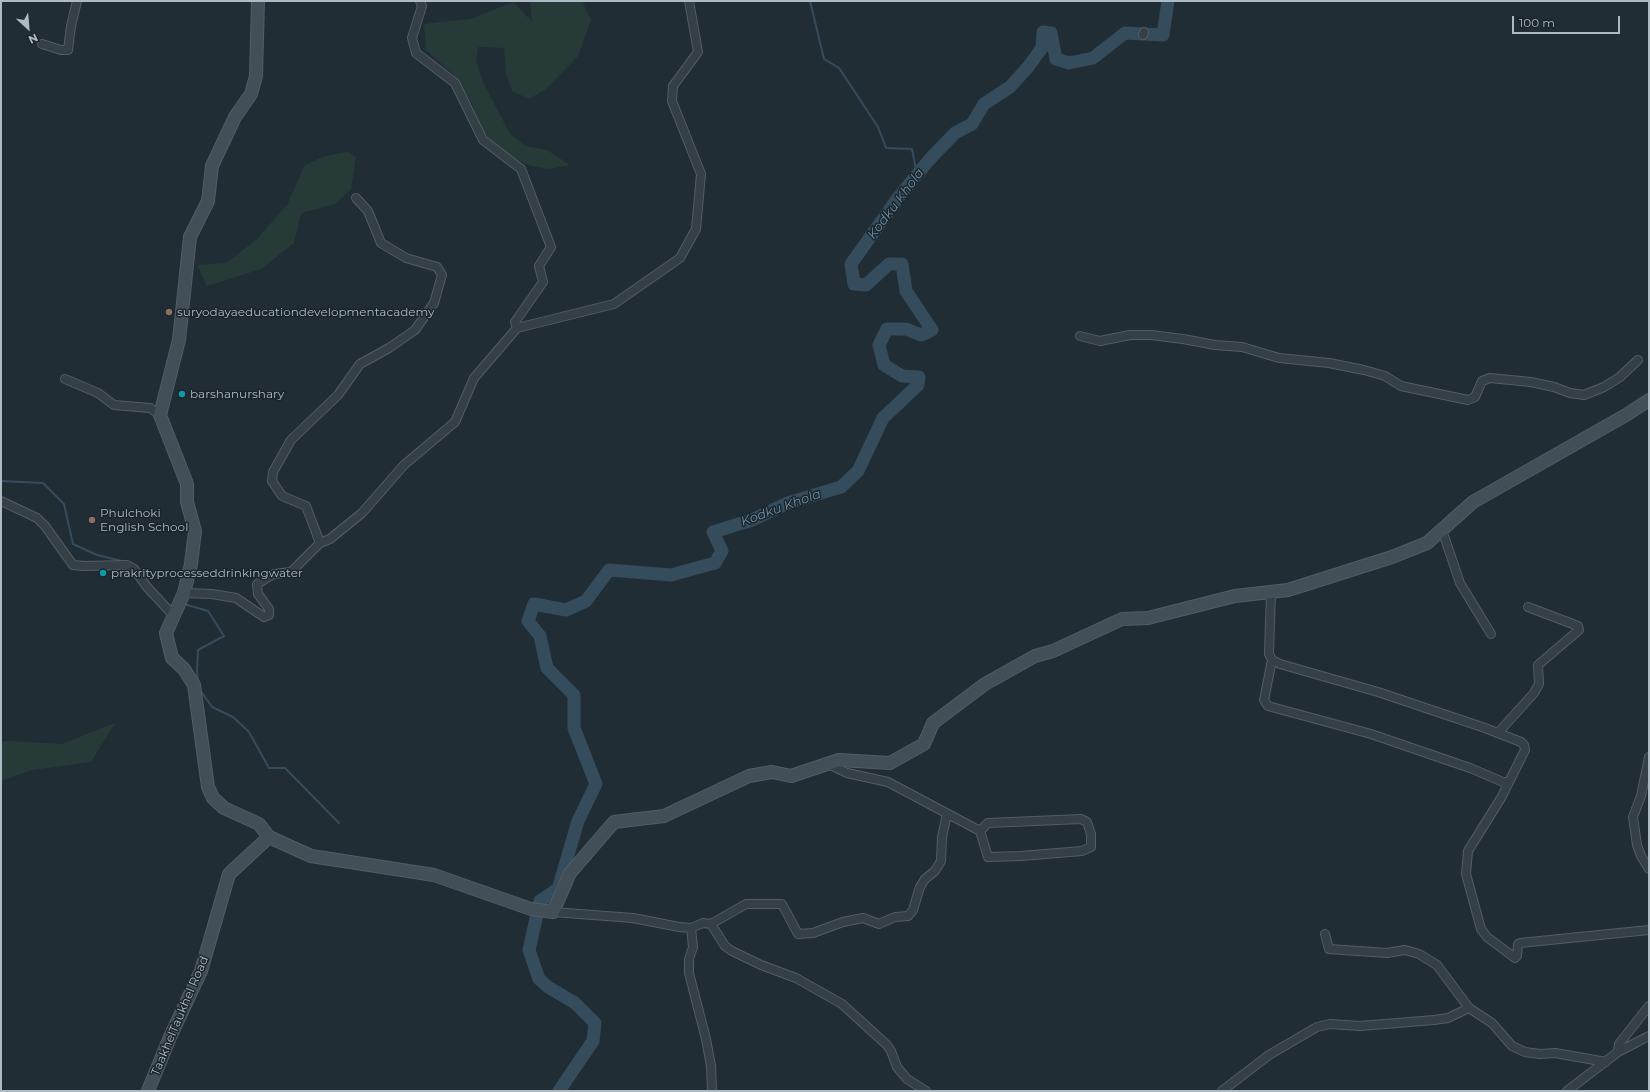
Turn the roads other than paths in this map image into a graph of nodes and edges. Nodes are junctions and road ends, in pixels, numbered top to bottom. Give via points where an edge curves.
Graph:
1 (77, 1) edge
2 (258, 1) edge
3 (420, 1) edge
4 (689, 1) edge
5 (42, 44) dead end
6 (356, 198) dead end
7 (517, 328) junction
8 (1080, 336) dead end
9 (1638, 360) dead end
10 (66, 379) dead end
11 (1649, 400) edge
12 (160, 415) junction
13 (1, 501) edge
14 (1442, 530) junction
15 (320, 543) junction
16 (1271, 592) junction
17 (177, 605) junction
18 (1528, 607) dead end
19 (1491, 634) dead end
20 (1272, 660) junction
21 (1498, 733) junction
22 (1649, 757) edge
23 (828, 764) junction
24 (1508, 782) junction
25 (947, 814) junction
26 (980, 831) junction
27 (269, 836) junction
28 (1649, 869) edge
29 (550, 912) junction
30 (711, 924) junction
31 (691, 928) junction
32 (1649, 930) edge
33 (1326, 934) dead end
34 (1649, 1006) edge
35 (1469, 1008) junction
36 (1649, 1036) edge
37 (1618, 1052) junction
38 (1606, 1062) junction
39 (148, 1091) edge
40 (712, 1091) edge
41 (926, 1091) edge
42 (1222, 1091) edge
43 (1567, 1091) edge

1 - 5 street via 68,50
2 - 12 street via 256,76 251,94 235,118 212,166 208,201 190,237 179,340
3 - 7 street via 422,6 412,38 416,53 455,83 483,140 521,169 551,247 539,266 543,282 515,322
4 - 7 street via 698,52 673,86 672,101 701,174 696,229 680,258 614,304
6 - 15 street via 368,211 381,243 406,258 437,268 442,275 434,303 415,330 360,364 338,394 291,440 273,472 272,481 282,496 306,506
7 - 15 street via 474,378 455,422 404,465 362,513 330,539
8 - 9 street via 1100,341 1130,335 1151,335 1242,347 1279,358 1329,363 1364,370 1385,376 1401,386 1468,400 1475,397 1482,381 1490,378 1531,382 1570,394 1584,394 1604,387 1620,377
10 - 12 street via 98,393 114,405 150,408
11 - 14 street via 1473,502
12 - 17 street via 187,484 188,502 195,531 191,564
13 - 17 street via 37,518 73,565 127,565 134,569 147,587
14 - 16 street via 1427,543 1392,557 1288,590
14 - 19 street via 1460,583
15 - 17 street via 291,572 274,574 257,584 258,594 269,609 268,615 264,617 236,598 212,594
16 - 20 street via 1269,654
16 - 23 street via 1235,596 1148,618 1122,620 1053,651 1035,656 985,684 933,723 924,744 890,763 839,760
17 - 27 street via 166,633 172,658 184,669 194,685 208,787 213,798 224,808 259,824
18 - 21 street via 1578,626 1579,630 1538,666 1539,684 1534,693
20 - 21 street via 1378,692
20 - 24 street via 1264,700 1268,706 1371,734
21 - 24 street via 1524,745 1525,750
22 - 28 street via 1641,796 1633,817 1641,856
23 - 25 street via 847,773 888,782
23 - 29 street via 791,776 772,772 749,776 664,816 614,822 570,873
24 - 32 street via 1492,815 1468,852 1466,874 1481,929 1487,937 1515,958 1520,943
25 - 26 street
25 - 30 street via 942,837 941,861 920,887 913,910 908,916 895,917 879,924 863,918 813,933 798,934 782,904 746,904
26 - 26 street via 988,823 1081,819 1087,822 1091,834 1091,847 1082,851 988,857
27 - 29 street via 310,856 434,875 530,909
27 - 39 street, TaakhelTaukhel Road via 229,874 201,971
29 - 31 street via 633,918
30 - 31 street via 704,923
30 - 41 street via 725,946 732,951 796,978 842,1004 887,1045 897,1067 907,1079
31 - 40 street via 693,947 689,959 689,973 706,1039
33 - 35 street via 1329,949 1387,953 1405,950 1419,954 1437,965
34 - 37 street via 1619,1044
35 - 38 street via 1492,1023 1512,1046 1525,1052 1555,1052
35 - 42 street via 1448,1018 1434,1020 1360,1026 1330,1024 1317,1027 1269,1055
36 - 37 street
37 - 38 street
38 - 43 street

